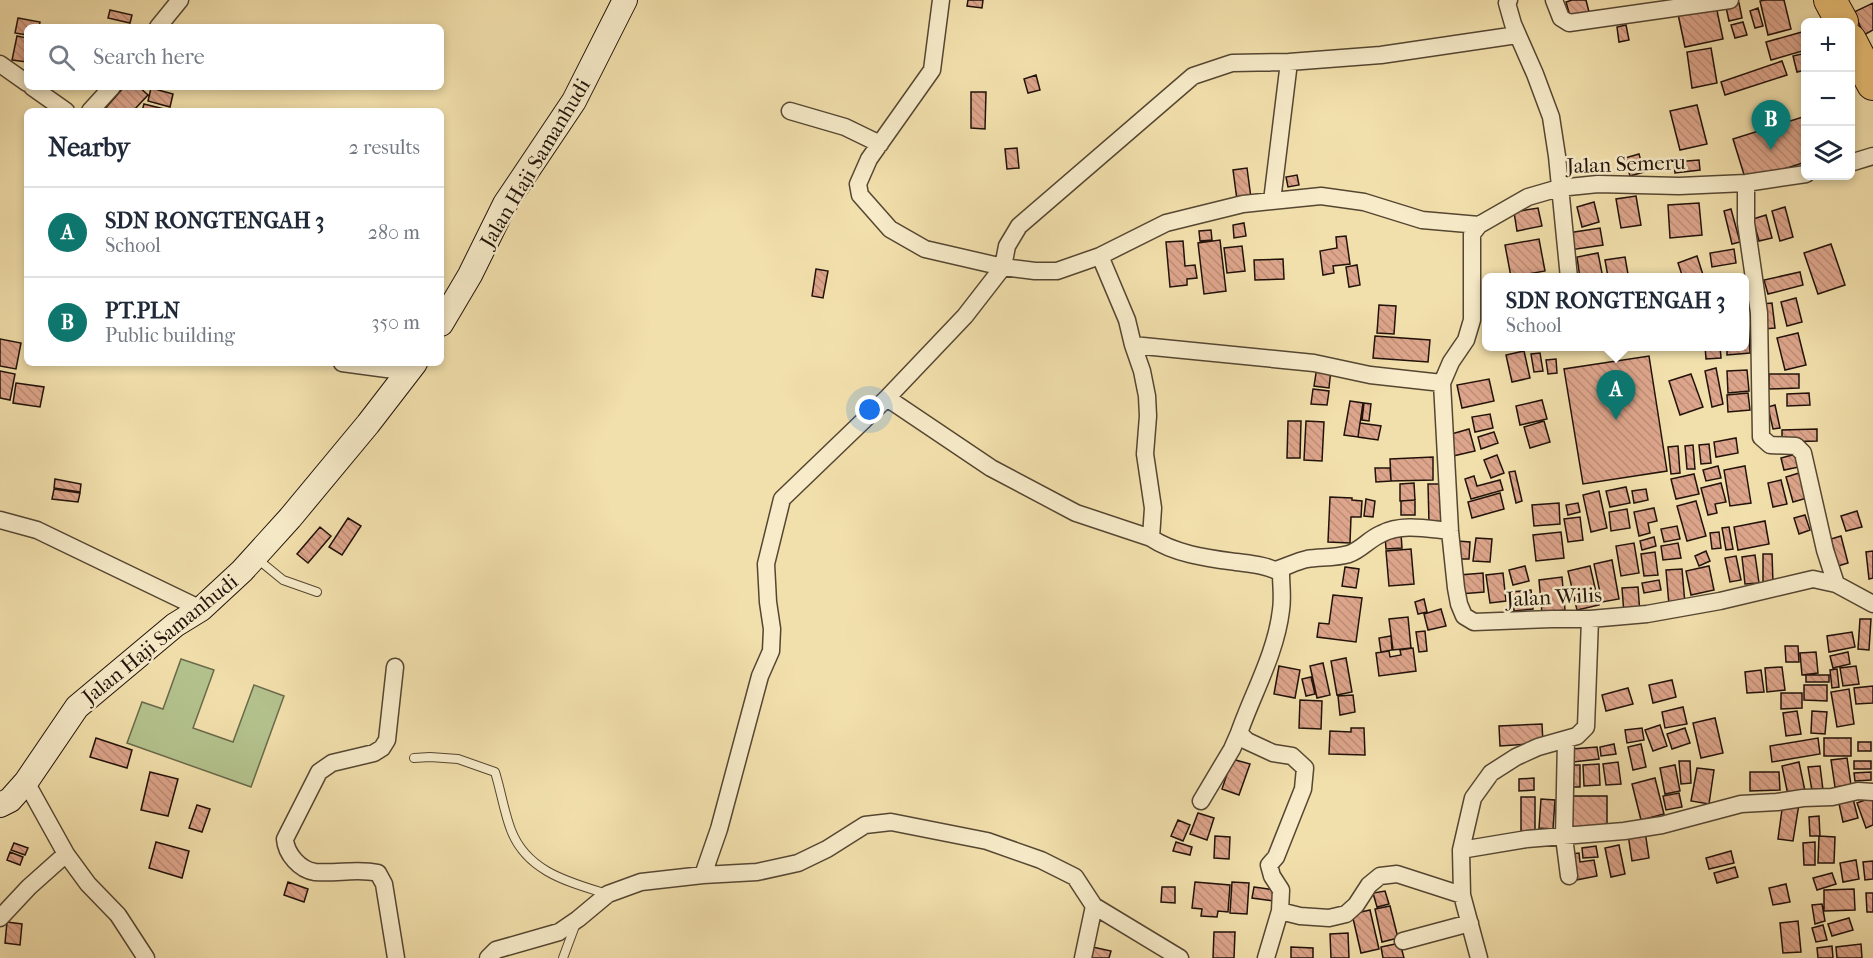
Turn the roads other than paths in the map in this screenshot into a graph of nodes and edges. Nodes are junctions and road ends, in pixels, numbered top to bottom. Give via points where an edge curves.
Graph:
1 (180, 0) edge
2 (625, 0) edge
3 (941, 0) edge
4 (1509, 0) edge
5 (1554, 0) edge
6 (1730, 0) edge
7 (1830, 0) edge
8 (1840, 18) edge
9 (160, 24) edge
10 (1517, 35) junction
11 (1855, 48) edge
12 (1289, 63) junction
13 (0, 64) edge
14 (24, 81) edge
15 (1873, 84) edge
16 (36, 90) edge
17 (109, 90) edge
18 (62, 108) edge
19 (93, 108) edge
20 (790, 111) dead end
21 (880, 144) junction
22 (1873, 156) edge
23 (1855, 162) edge
24 (1801, 175) edge
25 (1746, 183) junction
26 (1559, 188) junction
27 (1272, 201) junction
28 (1479, 225) junction
29 (1100, 256) junction
30 (1003, 267) junction
31 (1568, 273) edge
32 (444, 319) edge
33 (1134, 345) junction
34 (394, 366) edge
35 (412, 367) edge
36 (1442, 383) junction
37 (887, 398) junction
38 (0, 520) edge
39 (1450, 531) junction
40 (1151, 538) junction
41 (255, 557) junction
42 (1276, 570) junction
43 (1836, 584) junction
44 (317, 592) dead end
45 (1873, 604) edge
46 (201, 609) junction
47 (1590, 619) junction
48 (395, 667) dead end
49 (1239, 733) junction
50 (1566, 739) junction
51 (414, 758) dead end
52 (26, 782) junction
53 (1873, 792) edge
54 (1202, 801) dead end
55 (0, 805) edge
56 (1564, 837) junction
57 (1461, 850) junction
58 (66, 854) junction
59 (703, 875) junction
60 (1569, 876) dead end
61 (608, 894) junction
62 (1462, 894) junction
63 (1094, 906) junction
64 (1280, 911) junction
65 (0, 918) edge
66 (578, 919) junction
67 (1470, 924) junction
68 (1403, 941) dead end
69 (146, 958) edge
70 (396, 958) edge
71 (488, 958) edge
72 (563, 958) edge
73 (1083, 958) edge
74 (1179, 958) edge
75 (1266, 958) edge
76 (1479, 958) edge

1 - 9 street
2 - 32 street, Jalan Haji Samanhudi via 574,101 505,204
3 - 21 street via 932,70
4 - 10 street
5 - 6 street via 1561,18 1569,23
7 - 8 highway
10 - 12 street via 1381,55
10 - 26 street via 1551,117
11 - 15 highway
12 - 27 street
12 - 30 street via 1232,63 1193,76 1019,226 1007,246
13 - 14 street
16 - 18 street
17 - 19 street
20 - 21 street via 845,127
21 - 30 street via 858,184 860,195 890,229 925,249
22 - 23 street
24 - 25 street, Jalan Semeru
25 - 26 street, Jalan Semeru
25 - 43 street via 1746,223 1759,313 1761,437 1770,446 1796,446 1803,453
26 - 28 street, Jalan Semeru via 1528,197
26 - 31 street
27 - 28 street via 1321,196 1364,202 1422,220
27 - 29 street via 1166,223
28 - 36 street via 1472,234 1472,320 1466,340
29 - 30 street via 1057,271
29 - 33 street
30 - 37 street via 965,316
33 - 36 street via 1314,363 1370,375
33 - 40 street via 1149,416 1145,454 1153,508
34 - 35 street
35 - 41 street, Jalan Haji Samanhudi
36 - 39 street, Jalan Wilis
37 - 40 street via 991,468 1076,513
37 - 59 street via 782,499 766,564 771,651 760,676
38 - 46 street via 37,530
39 - 42 street via 1392,529 1348,554 1305,560
39 - 47 street, Jalan Wilis via 1464,616 1474,622
40 - 42 street via 1164,547 1187,553
41 - 44 lane via 283,580
41 - 46 street, Jalan Haji Samanhudi
42 - 49 street via 1281,573 1281,609 1276,633
43 - 45 street, Jalan Wilis
43 - 47 street, Jalan Wilis via 1813,579 1680,609
46 - 52 street, Jalan Haji Samanhudi via 77,707
47 - 50 street via 1586,727 1577,736
48 - 70 street via 387,740 374,753 332,763 319,772 285,839 285,847 290,856 313,872 378,873 384,885
49 - 54 street
49 - 64 street via 1273,753 1292,756 1305,768 1303,789 1269,866 1281,890
50 - 56 street
50 - 57 street via 1538,747 1491,773 1473,798
51 - 61 lane via 458,759 495,772 511,831 526,857 546,872
52 - 55 street, Jalan Haji Samanhudi
52 - 58 street
53 - 56 street via 1741,804 1662,825
56 - 57 street
56 - 60 street
57 - 62 street
58 - 65 street
58 - 69 street via 118,915
59 - 61 street via 641,882
59 - 63 street via 757,872 798,863 865,825 891,822 987,841 1041,860 1075,877
61 - 66 street
62 - 64 street via 1396,874 1380,876 1346,914 1329,918
62 - 67 street
63 - 73 street
63 - 74 street
64 - 75 street
66 - 71 street via 559,932 496,950
66 - 72 lane
67 - 68 street
67 - 76 street

